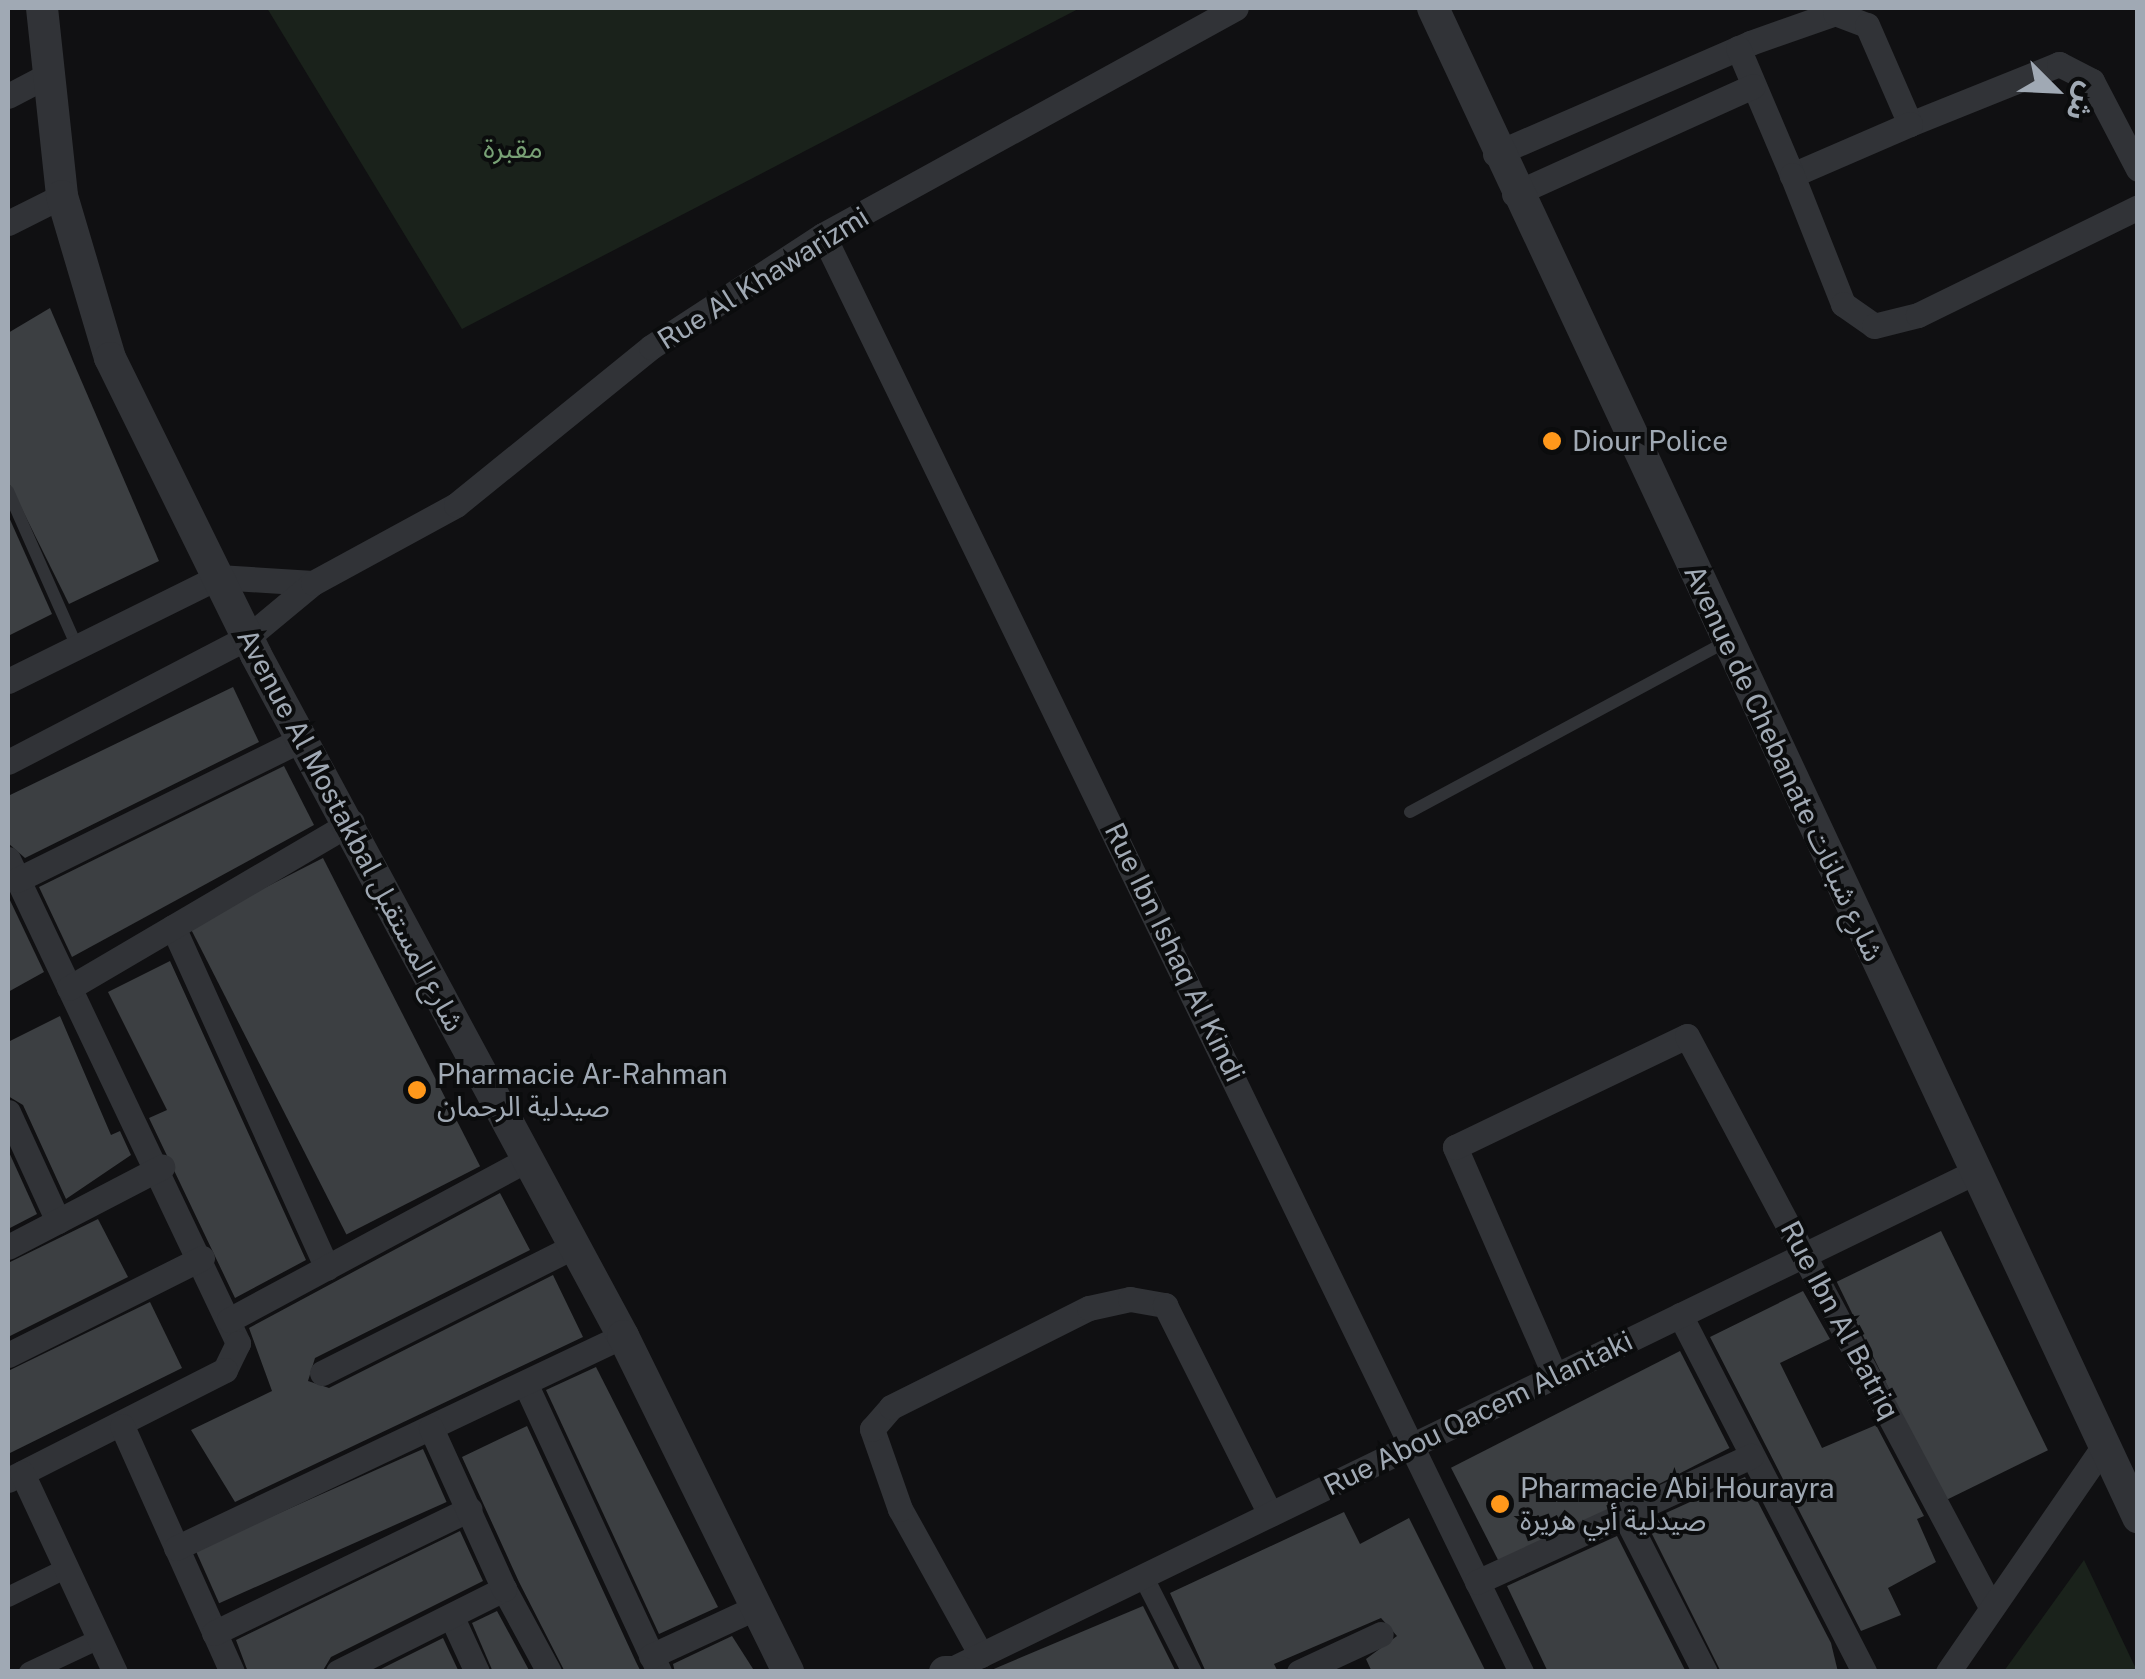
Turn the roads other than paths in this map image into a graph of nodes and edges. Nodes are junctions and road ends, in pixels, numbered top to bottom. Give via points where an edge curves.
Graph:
1 (42, 8) edge
2 (1236, 8) edge
3 (1433, 8) edge
4 (1855, 11) edge
5 (1738, 48) junction
6 (48, 75) junction
7 (1754, 86) junction
8 (8, 94) edge
9 (1910, 124) junction
10 (1495, 154) junction
11 (2138, 169) edge
12 (1792, 176) junction
13 (1514, 194) junction
14 (62, 196) junction
15 (2138, 207) edge
16 (8, 223) edge
17 (824, 236) junction
18 (8, 491) edge
19 (218, 577) junction
20 (314, 583) junction
21 (248, 637) junction
22 (1727, 641) junction
23 (78, 650) junction
24 (8, 682) edge
25 (304, 738) junction
26 (8, 762) edge
27 (1410, 812) dead end
28 (352, 822) junction
29 (12, 869) edge
30 (174, 927) junction
31 (69, 988) junction
32 (8, 1112) edge
33 (524, 1161) junction
34 (162, 1167) junction
35 (1974, 1172) junction
36 (58, 1221) junction
37 (8, 1247) edge
38 (570, 1248) junction
39 (202, 1258) junction
40 (1807, 1258) junction
41 (327, 1268) junction
42 (1680, 1315) junction
43 (229, 1320) junction
44 (623, 1336) junction
45 (8, 1354) edge
46 (322, 1373) dead end
47 (1555, 1376) junction
48 (525, 1383) junction
49 (122, 1426) junction
50 (431, 1428) junction
51 (1411, 1446) junction
52 (2102, 1450) junction
53 (1751, 1456) junction
54 (15, 1477) edge
55 (470, 1509) junction
56 (1270, 1514) junction
57 (1624, 1514) junction
58 (2138, 1517) edge
59 (176, 1548) junction
60 (67, 1568) junction
61 (1143, 1576) junction
62 (1478, 1582) junction
63 (504, 1589) junction
64 (8, 1597) edge
65 (1990, 1605) junction
66 (758, 1607) junction
67 (454, 1622) junction
68 (214, 1633) junction
69 (1381, 1634) dead end
70 (100, 1639) junction
71 (1344, 1663) edge
72 (655, 1664) edge
73 (961, 1666) edge
74 (29, 1672) edge
75 (115, 1672) edge
76 (232, 1672) edge
77 (338, 1672) edge
78 (477, 1672) edge
79 (549, 1672) edge
80 (788, 1672) edge
81 (1192, 1672) edge
82 (1300, 1672) edge
83 (1521, 1672) edge
84 (1705, 1672) edge
85 (1864, 1672) edge
86 (1948, 1672) edge

1 - 6 street, Avenue Al Mostakbal شارع المستقبل
2 - 17 street, Rue Al Khawarizmi
3 - 10 street, Avenue de Chebanate شارع شبانات
4 - 5 street via 1814,18
4 - 9 street via 1867,24
5 - 7 street
5 - 10 street
6 - 8 street
6 - 14 street, Avenue Al Mostakbal شارع المستقبل
7 - 12 street
7 - 13 street
9 - 11 street via 2059,64 2092,80
9 - 12 street
10 - 13 street, Avenue de Chebanate شارع شبانات
12 - 15 street via 1843,304 1874,326 1905,321
13 - 22 street, Avenue de Chebanate شارع شبانات
14 - 16 street
14 - 19 street, Avenue Al Mostakbal شارع المستقبل via 110,358
17 - 20 street, Rue Al Khawarizmi via 651,347 456,505
17 - 51 street, Rue Ibn Ishaq Al Kindi
18 - 23 lane
19 - 20 street
19 - 21 street, Avenue Al Mostakbal شارع المستقبل
19 - 23 street
20 - 21 street, Rue Al Khawarizmi
21 - 25 street, Avenue Al Mostakbal شارع المستقبل
21 - 26 street, Rue Al Khawarizmi
22 - 27 lane
22 - 35 street, Avenue de Chebanate شارع شبانات
23 - 24 street
25 - 28 street, Avenue Al Mostakbal شارع المستقبل
25 - 29 street
28 - 30 street
28 - 33 street, Avenue Al Mostakbal شارع المستقبل
29 - 31 street
30 - 31 street
30 - 41 street
31 - 34 street
32 - 36 street
33 - 38 street, Avenue Al Mostakbal شارع المستقبل
33 - 41 street
34 - 36 street
34 - 39 street
35 - 40 street, Rue Abou Qacem Alantaki
35 - 52 street, Avenue de Chebanate شارع شبانات
36 - 37 street
38 - 44 street, Avenue Al Mostakbal شارع المستقبل
38 - 46 street
39 - 43 street
39 - 45 street
40 - 42 street, Rue Abou Qacem Alantaki
40 - 47 street, Rue Ibn Al Batriq via 1687,1036 1455,1147
40 - 65 street, Rue Ibn Al Batriq
41 - 43 street
42 - 47 street, Rue Abou Qacem Alantaki
42 - 53 street
43 - 49 street via 238,1343 233,1363
44 - 48 street
44 - 66 street, Avenue Al Mostakbal شارع المستقبل
47 - 51 street, Rue Abou Qacem Alantaki
48 - 50 street
48 - 72 street
49 - 54 street
49 - 59 street
50 - 55 street
50 - 59 street
51 - 56 street, Rue Abou Qacem Alantaki
51 - 62 street, Rue Ibn Ishaq Al Kindi
52 - 58 street, Avenue de Chebanate شارع شبانات
52 - 65 street
53 - 57 street
53 - 85 street
54 - 60 street
55 - 63 street
55 - 68 street
56 - 61 street, Rue Abou Qacem Alantaki
56 - 73 street via 1165,1305 1090,1308 891,1407 872,1429
57 - 62 street
57 - 84 street
59 - 68 street
60 - 64 street
60 - 70 street
61 - 73 street, Rue Abou Qacem Alantaki
61 - 81 street
62 - 83 street, Rue Ibn Ishaq Al Kindi
63 - 67 street
63 - 79 street
65 - 86 street
66 - 72 street
66 - 80 street, Avenue Al Mostakbal شارع المستقبل
67 - 77 street
67 - 78 street
68 - 76 street
69 - 71 street
70 - 74 street
70 - 75 street
71 - 82 street

